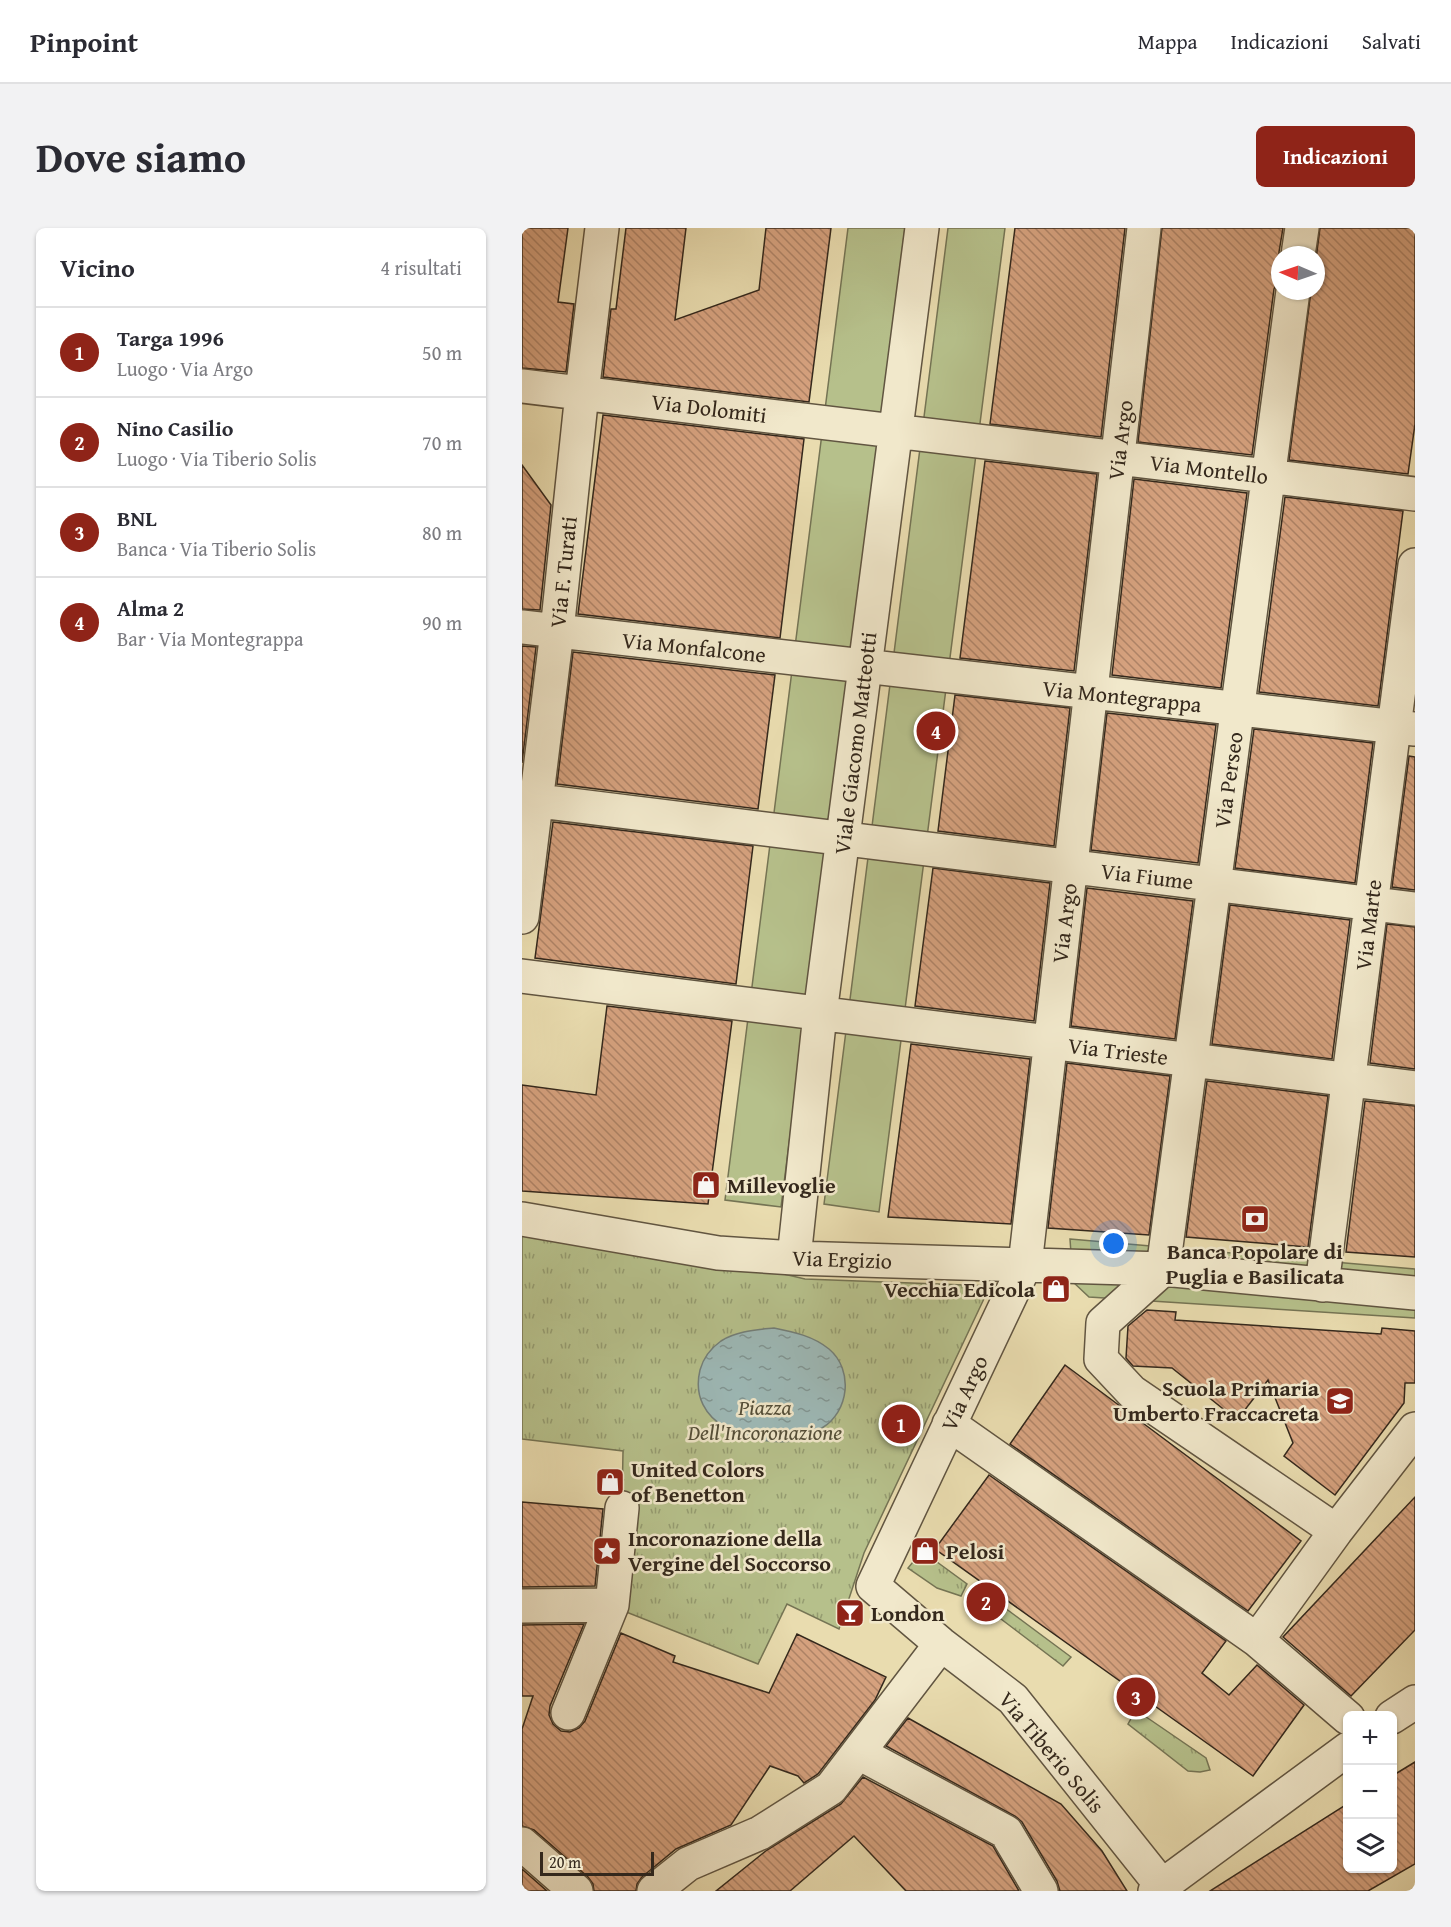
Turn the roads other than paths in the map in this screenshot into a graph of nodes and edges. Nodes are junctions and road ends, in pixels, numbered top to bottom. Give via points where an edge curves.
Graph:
1 (602, 228) edge
2 (922, 228) edge
3 (1144, 228) edge
4 (1302, 228) edge
5 (1299, 246) edge
6 (1292, 300) edge
7 (522, 386) edge
8 (582, 393) junction
9 (896, 430) junction
10 (1118, 458) junction
11 (1268, 476) junction
12 (1415, 494) edge
13 (1415, 565) edge
14 (522, 627) edge
15 (557, 632) junction
16 (866, 666) junction
17 (1091, 692) junction
18 (1237, 708) junction
19 (1405, 728) edge
20 (529, 800) edge
21 (843, 839) junction
22 (1071, 867) junction
23 (1214, 885) junction
24 (1371, 904) junction
25 (1415, 909) edge
26 (522, 917) edge
27 (522, 976) edge
28 (820, 1014) junction
29 (1050, 1042) junction
30 (1191, 1060) junction
31 (1349, 1079) junction
32 (1415, 1088) edge
33 (522, 1219) edge
34 (794, 1258) junction
35 (1025, 1265) junction
36 (1163, 1269) junction
37 (1322, 1285) junction
38 (1415, 1293) edge
39 (950, 1425) junction
40 (1415, 1429) edge
41 (622, 1508) dead end
42 (1336, 1531) junction
43 (873, 1586) joint
44 (612, 1605) junction
45 (522, 1606) edge
46 (1257, 1640) junction
47 (940, 1644) junction
48 (1415, 1702) edge
49 (568, 1713) dead end
50 (1397, 1714) edge
51 (1343, 1715) edge
52 (1343, 1752) edge
53 (859, 1753) junction
54 (522, 1844) edge
55 (1161, 1889) edge
56 (576, 1891) edge
57 (654, 1891) edge
58 (1041, 1891) edge

1 - 8 street, Via F. Turati
2 - 9 street, Viale Giacomo Matteotti
3 - 10 street, Via Argo
4 - 5 street
6 - 11 street, Via Perseo
7 - 8 street, Via Dolomiti
8 - 9 street, Via Dolomiti
8 - 15 street, Via F. Turati
9 - 10 street, Via Montello
9 - 16 street, Viale Giacomo Matteotti
10 - 11 street, Via Montello
10 - 17 street, Via Argo
11 - 12 street, Via Montello
11 - 18 street, Via Perseo
13 - 19 street, Via Marte
14 - 15 street, Via Monfalcone
15 - 16 street, Via Monfalcone
15 - 20 street, Via F. Turati
16 - 17 street, Via Montegrappa
16 - 21 street, Viale Giacomo Matteotti
17 - 18 street, Via Montegrappa
17 - 22 street, Via Argo
18 - 19 street, Via Montegrappa
18 - 23 street, Via Perseo
19 - 24 street, Via Marte
20 - 21 street, Via Fiume
20 - 26 street, Via F. Turati
21 - 22 street, Via Fiume
21 - 28 street, Viale Giacomo Matteotti
22 - 23 street, Via Fiume
22 - 29 street, Via Argo
23 - 24 street, Via Fiume
23 - 30 street, Via Perseo
24 - 25 street, Via Fiume
24 - 31 street, Via Marte
27 - 28 street, Via Trieste
28 - 29 street, Via Trieste
28 - 34 street, Viale Giacomo Matteotti
29 - 30 street, Via Trieste
29 - 35 street, Via Argo
30 - 31 street, Via Trieste
30 - 36 street, Via Perseo
31 - 32 street, Via Trieste
31 - 37 street, Via Marte
33 - 34 street, Via Ergizio via 718,1253
34 - 35 street, Via Ergizio
35 - 36 street, Via Ergizio
35 - 39 street, Via Argo
36 - 37 street, Via Ergizio
36 - 42 street via 1103,1323 1101,1359 1132,1392
37 - 38 street, Via Ergizio
39 - 43 street, Via Argo
39 - 46 street
40 - 42 street
41 - 44 street
42 - 46 street
43 - 47 street, Via Tiberio Solis
44 - 45 street
44 - 49 street
46 - 51 street
47 - 53 street
47 - 55 street, Via Tiberio Solis via 1013,1699
48 - 50 street
52 - 55 street
53 - 57 street via 831,1788 760,1833 688,1864
53 - 58 street via 1006,1832
54 - 56 street

